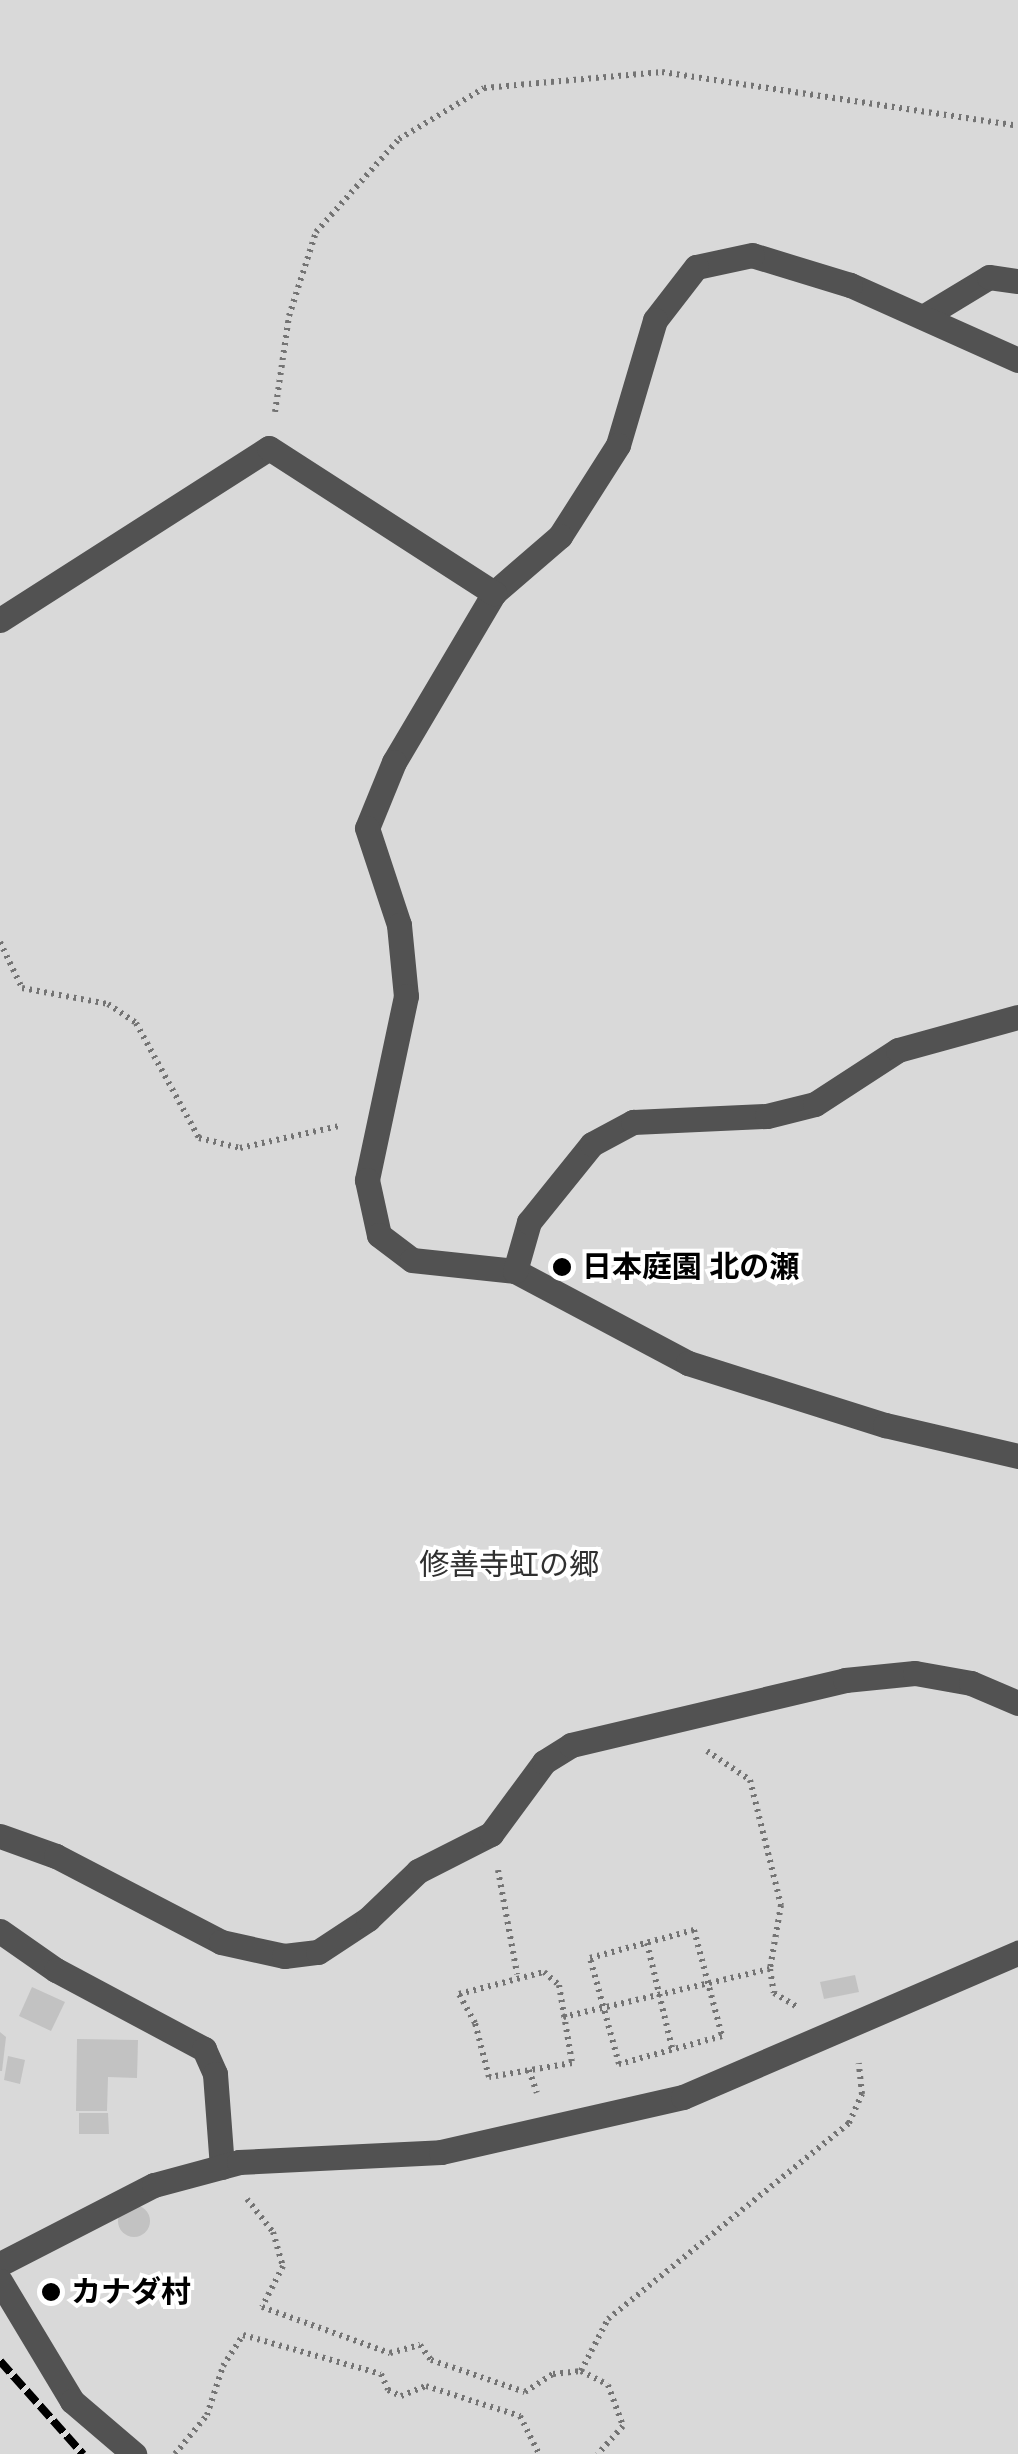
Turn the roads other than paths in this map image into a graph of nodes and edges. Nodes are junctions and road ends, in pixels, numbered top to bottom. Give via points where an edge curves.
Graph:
1 (1018, 281) edge
2 (922, 317) junction
3 (1018, 360) edge
4 (494, 593) junction
5 (0, 620) edge
6 (1018, 1017) edge
7 (516, 1271) junction
8 (1018, 1456) edge
9 (1018, 1704) edge
10 (0, 1836) edge
11 (0, 1931) edge
12 (1018, 1954) edge
13 (222, 2166) junction
14 (0, 2264) edge
15 (0, 2281) edge
16 (134, 2454) edge

1 - 2 street via 989,277
2 - 3 street
2 - 4 street via 850,285 752,255 696,267 655,320 618,445 560,536
4 - 5 street via 270,448
4 - 7 street via 394,762 368,828 399,925 406,996 367,1180 379,1235 412,1260
6 - 7 street via 898,1050 815,1104 767,1116 633,1122 592,1144 529,1222
7 - 8 street via 688,1363 885,1425
9 - 10 street via 971,1683 914,1673 827,1683 571,1745 544,1762 492,1834 418,1871 368,1919 318,1952 284,1956 221,1942 56,1856
11 - 13 street via 56,1970 204,2049 215,2074
12 - 13 street via 683,2097 440,2152
13 - 14 street via 154,2186
15 - 16 street via 72,2401

